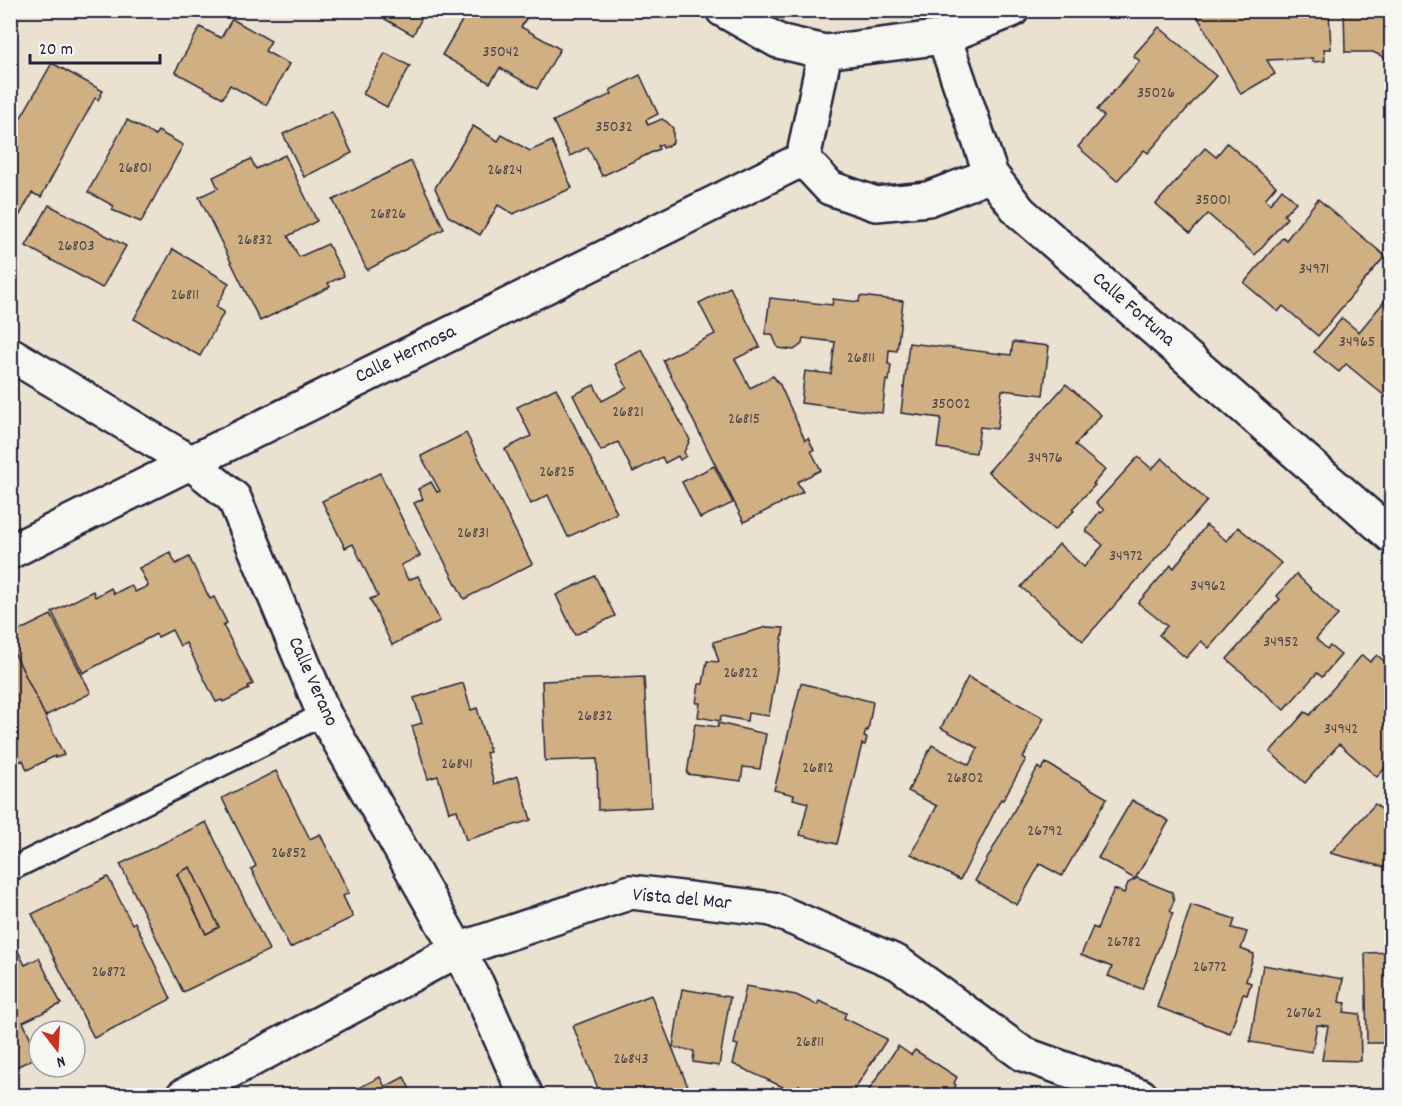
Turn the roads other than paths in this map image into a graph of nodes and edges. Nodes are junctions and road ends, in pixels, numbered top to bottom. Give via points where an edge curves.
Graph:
1 (723, 10) edge
2 (1012, 10) edge
3 (944, 37) junction
4 (825, 52) junction
5 (803, 159) junction
6 (991, 175) junction
7 (10, 354) edge
8 (189, 462) junction
9 (1392, 536) edge
10 (10, 552) edge
11 (324, 714) junction
12 (10, 870) edge
13 (458, 950) junction
14 (183, 1095) edge
15 (526, 1095) edge
16 (1141, 1095) edge

1 - 4 street via 778,41
2 - 3 street
3 - 4 street
3 - 6 street, Calle Fortuna
4 - 5 street
5 - 6 street via 830,188 876,204 928,199
5 - 8 street, Calle Hermosa
6 - 9 street, Calle Fortuna via 1020,212
7 - 8 street, Calle Verano
8 - 10 street, Calle Hermosa
8 - 11 street, Calle Verano via 234,498
11 - 12 lane
11 - 13 street, Calle Verano
13 - 14 street, Vista del Mar
13 - 15 street, Calle Verano
13 - 16 street, Vista del Mar via 631,892 772,909 898,963 1023,1054

